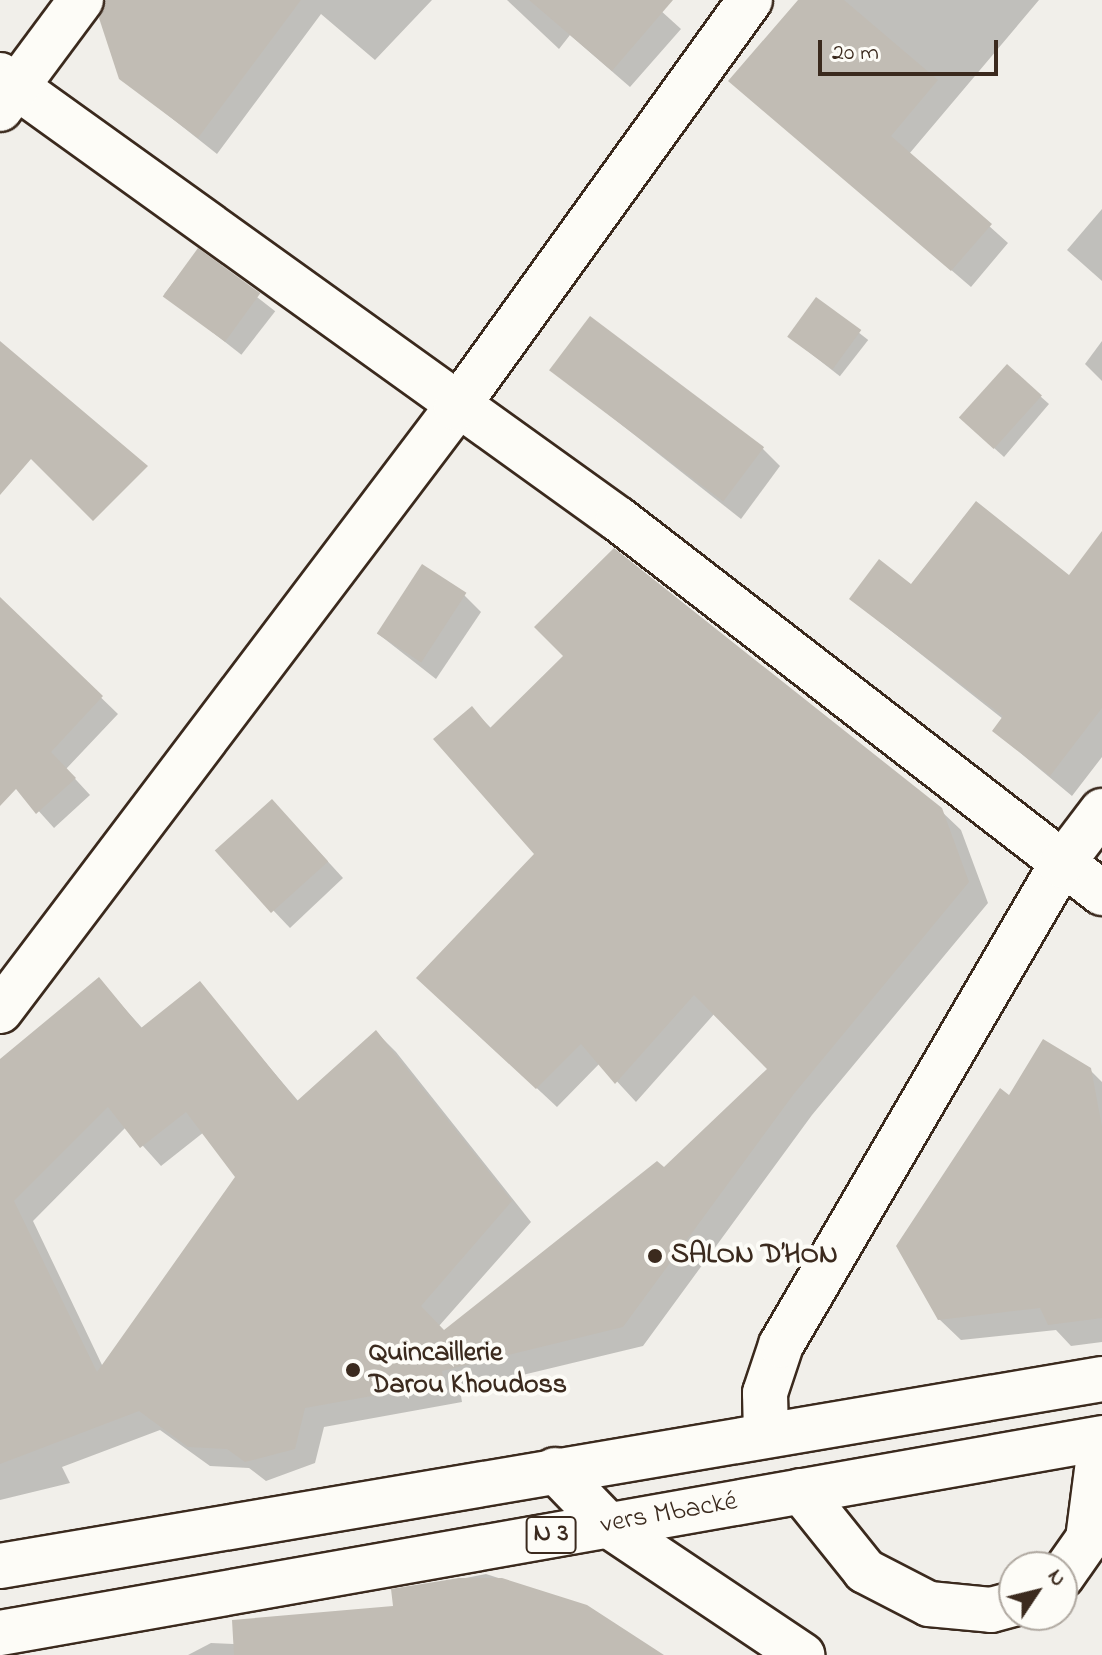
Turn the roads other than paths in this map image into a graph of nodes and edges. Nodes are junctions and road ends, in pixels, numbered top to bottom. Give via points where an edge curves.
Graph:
1 (81, 0) edge
2 (750, 0) edge
3 (5, 91) edge
4 (456, 408) junction
5 (1102, 811) edge
6 (1061, 865) junction
7 (1102, 893) edge
8 (0, 1011) edge
9 (1102, 1379) edge
10 (766, 1434) junction
11 (1102, 1438) edge
12 (555, 1470) junction
13 (801, 1491) junction
14 (608, 1525) junction
15 (1078, 1553) edge
16 (0, 1566) edge
17 (998, 1608) edge
18 (0, 1633) edge
19 (802, 1655) edge

1 - 3 street
2 - 4 street
3 - 4 street
4 - 6 street via 758,623
4 - 8 street
5 - 6 street
6 - 7 street
6 - 10 street via 781,1345 765,1393
9 - 10 street, N 3
10 - 12 street, N 3
11 - 13 street, vers Mbacké / N 3
11 - 15 street via 1088,1539
12 - 14 street
12 - 16 street, N 3
13 - 14 street, vers Mbacké / N 3
13 - 17 street via 865,1571 916,1597
14 - 18 street, vers Mbacké / N 3
14 - 19 street

